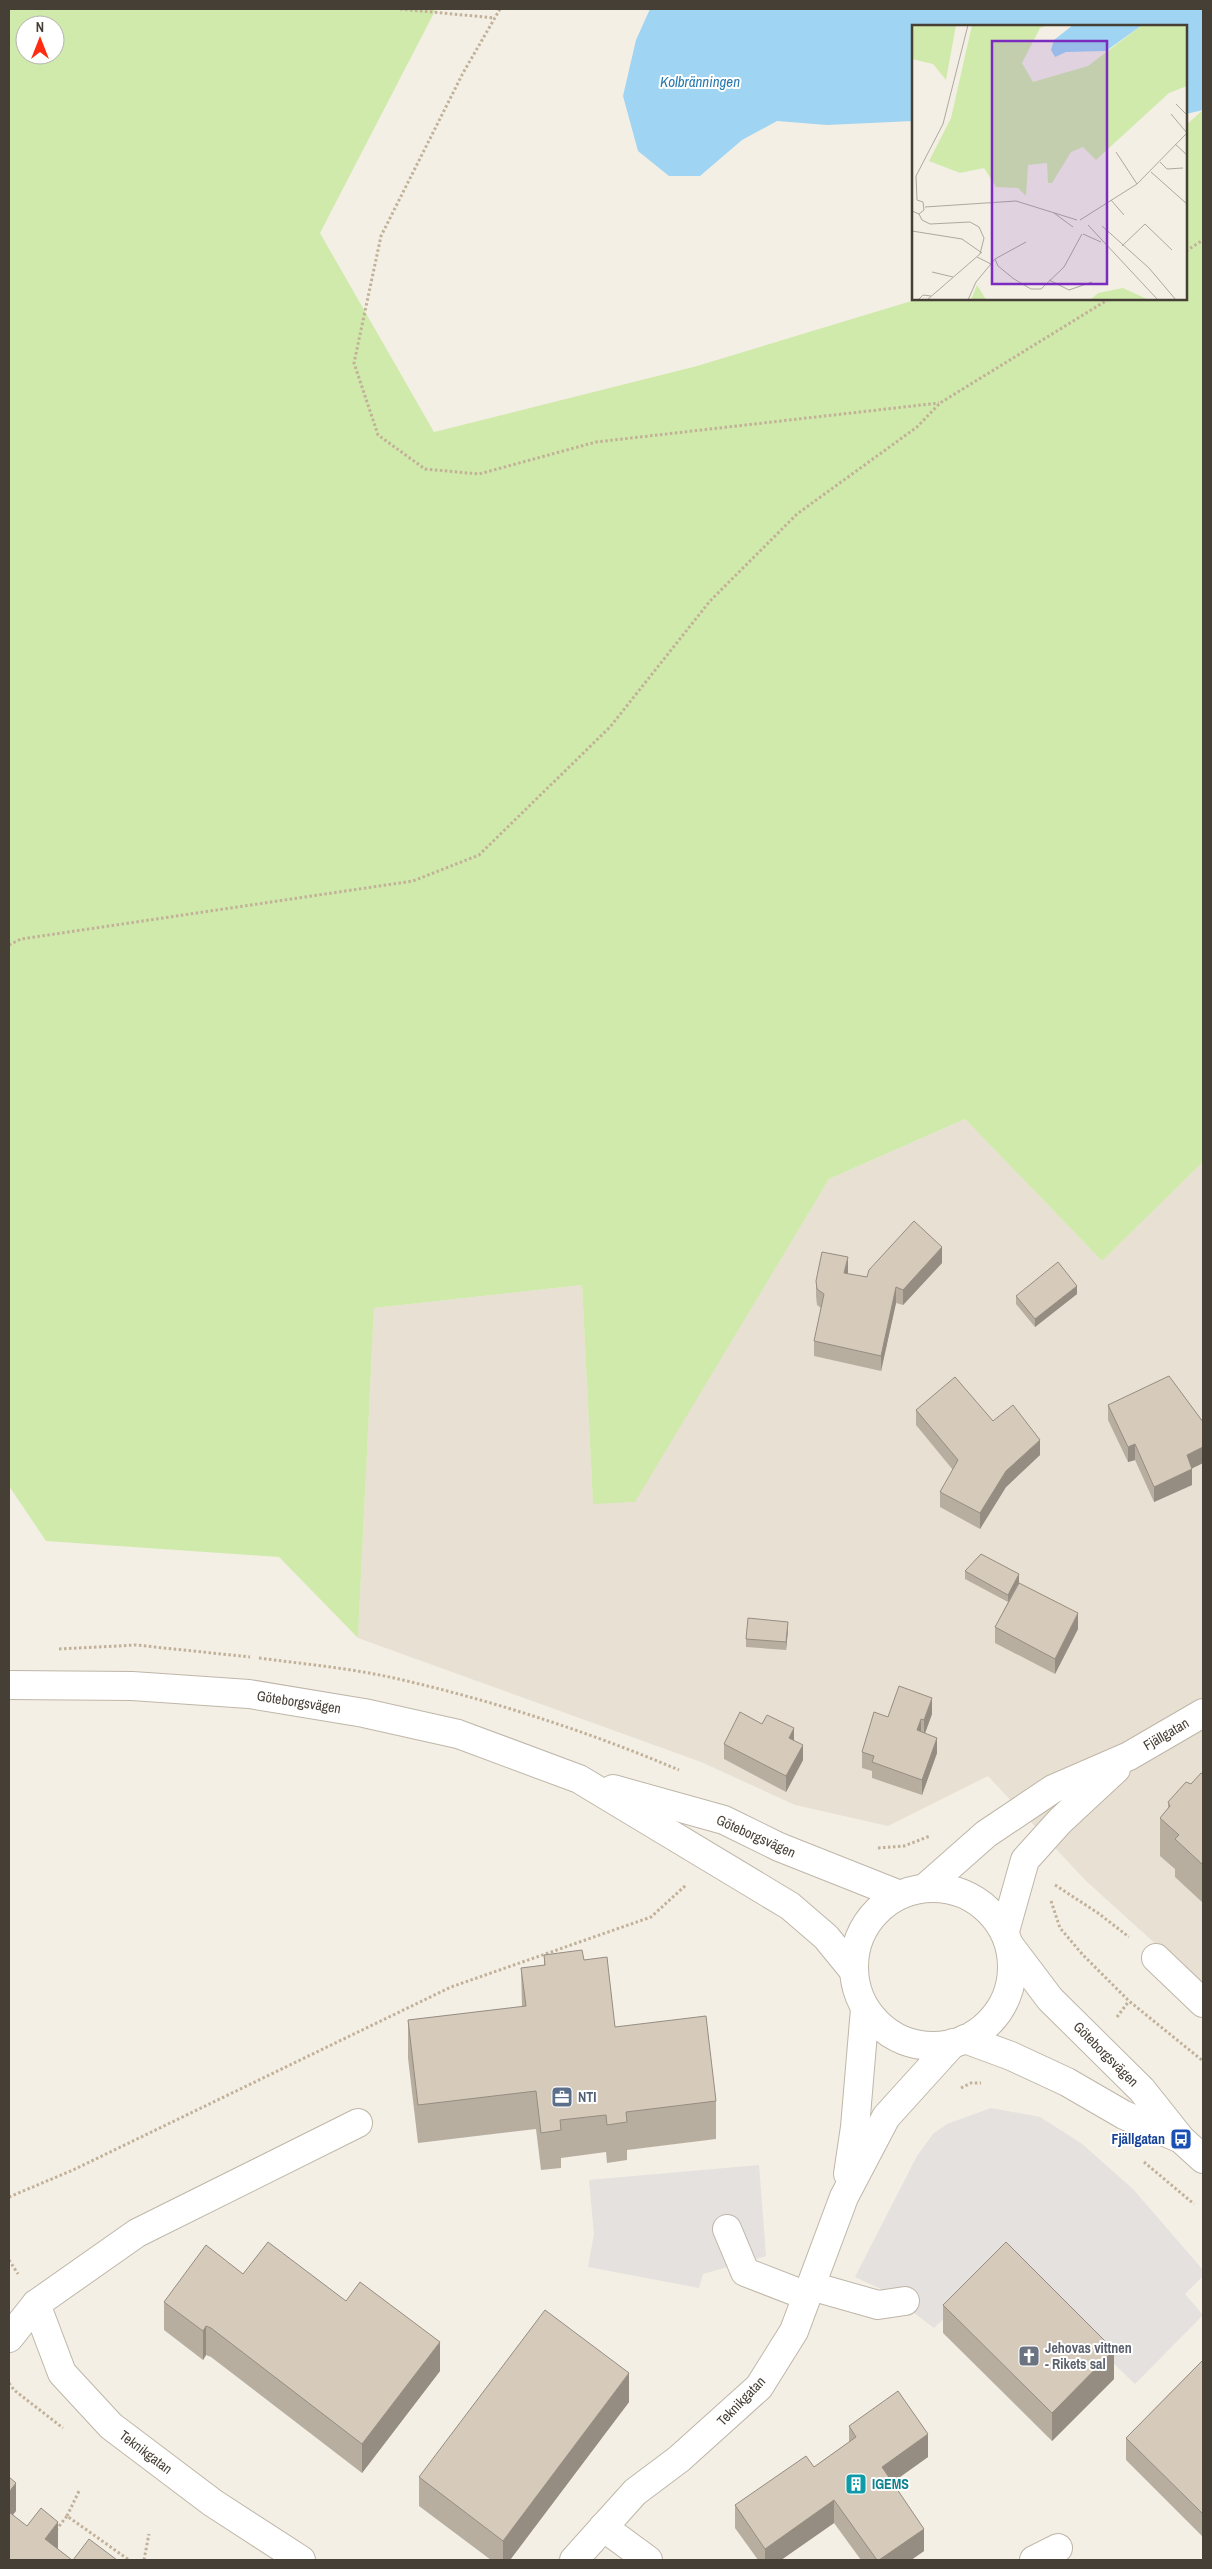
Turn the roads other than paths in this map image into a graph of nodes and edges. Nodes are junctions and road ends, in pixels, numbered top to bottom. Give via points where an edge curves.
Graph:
1 (9, 1685) edge
2 (1203, 1713) edge
3 (1129, 1756) junction
4 (579, 1779) junction
5 (926, 1887) junction
6 (900, 1894) junction
7 (1007, 1939) junction
8 (1156, 1958) road end
9 (853, 1970) junction
10 (1203, 2003) edge
11 (866, 2009) junction
12 (959, 2041) junction
13 (358, 2123) dead end
14 (1181, 2140) junction
15 (1203, 2159) edge
16 (844, 2197) junction
17 (727, 2229) dead end
18 (809, 2291) junction
19 (905, 2301) dead end
20 (36, 2304) junction
21 (9, 2338) edge
22 (603, 2526) junction
23 (1058, 2548) dead end
24 (301, 2560) edge
25 (574, 2560) edge
26 (648, 2560) edge
27 (1034, 2560) edge

1 - 4 street, Göteborgsvägen via 132,1686 249,1694 355,1711 458,1734
2 - 3 street, Fjällgatan
3 - 5 street, Fjällgatan via 1053,1789 986,1834
3 - 7 street, Fjällgatan via 1060,1821 1025,1860
4 - 6 street, Göteborgsvägen via 724,1820 779,1847
4 - 9 street, Göteborgsvägen via 790,1906 826,1936
5 - 6 street
5 - 7 street via 953,1889 966,1894 988,1909
6 - 9 street via 878,1909 862,1931
7 - 12 street via 1012,1974 1005,2001 989,2024
7 - 14 street, Göteborgsvägen via 1050,1999 1142,2090
8 - 10 street
9 - 11 street via 859,1997
11 - 12 street via 882,2028 904,2041 928,2046
11 - 16 street, Teknikgatan via 856,2126
12 - 14 street, Göteborgsvägen via 1011,2056 1059,2078 1124,2115
12 - 16 street, Teknikgatan via 886,2118
13 - 20 street via 137,2233
14 - 15 street, Göteborgsvägen
16 - 18 street, Teknikgatan
17 - 18 street via 745,2272
18 - 19 street via 878,2305
18 - 22 street, Teknikgatan via 794,2331 759,2387 679,2459 634,2492
20 - 21 street
20 - 24 street, Teknikgatan via 62,2373 111,2426 213,2503
22 - 25 street, Teknikgatan
22 - 26 street
23 - 27 street

